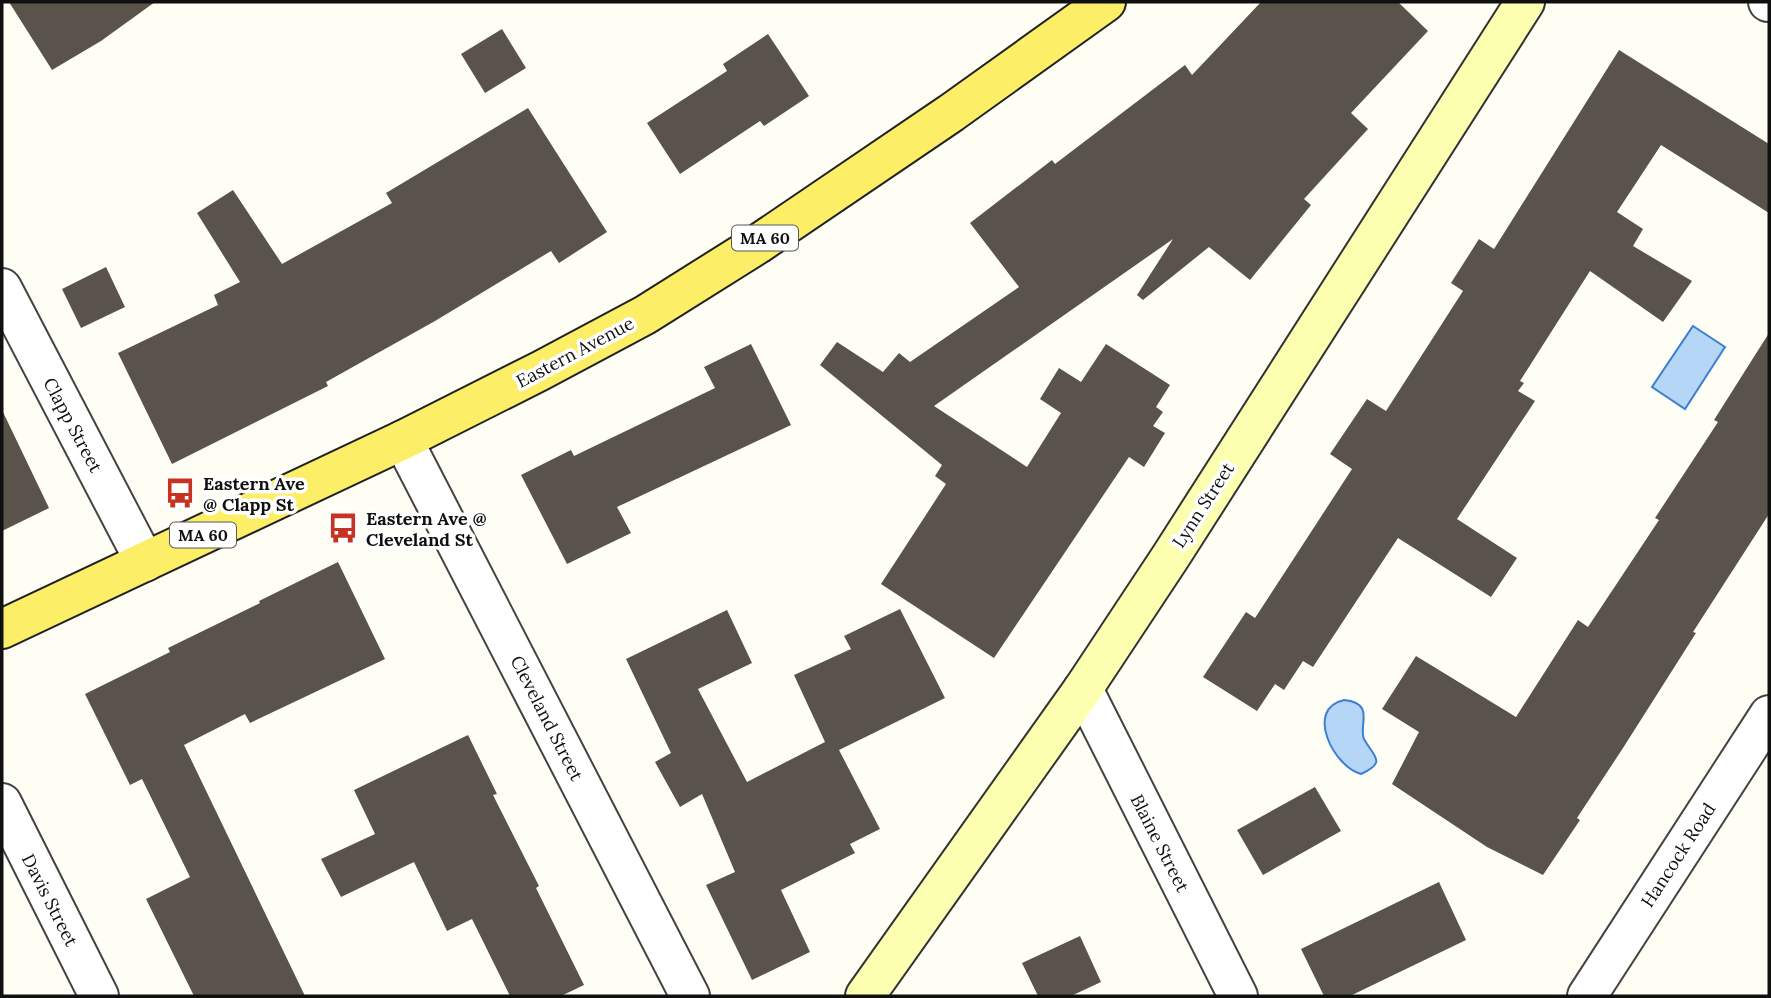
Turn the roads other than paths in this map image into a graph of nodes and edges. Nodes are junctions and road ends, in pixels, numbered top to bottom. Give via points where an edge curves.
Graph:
1 (1106, 2) edge
2 (1525, 2) edge
3 (2, 288) edge
4 (403, 440) junction
5 (145, 562) junction
6 (2, 629) edge
7 (1083, 690) junction
8 (1769, 715) edge
9 (2, 803) edge
10 (99, 996) edge
11 (690, 996) edge
12 (865, 996) edge
13 (1238, 996) edge
14 (1587, 996) edge

1 - 4 main road, Eastern Avenue / MA 60 via 951,113 645,315
2 - 7 main road, Lynn Street
3 - 5 street, Clapp Street
4 - 5 main road, Eastern Avenue / MA 60
4 - 11 street, Cleveland Street
5 - 6 main road, Eastern Avenue / MA 60
7 - 12 main road, Lynn Street
7 - 13 street, Blaine Street
8 - 14 street, Hancock Road
9 - 10 street, Davis Street

